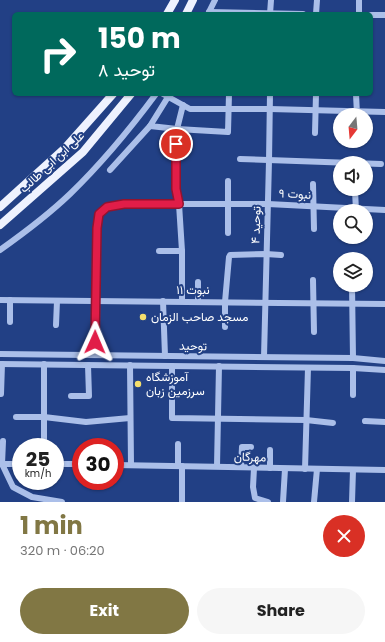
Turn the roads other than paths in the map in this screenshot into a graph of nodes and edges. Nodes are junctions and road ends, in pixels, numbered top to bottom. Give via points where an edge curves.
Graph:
1 (175, 0) edge
2 (193, 0) edge
3 (209, 0) edge
4 (215, 0) edge
5 (271, 0) edge
6 (317, 0) edge
7 (359, 0) edge
8 (168, 12) edge
9 (187, 12) edge
10 (209, 12) edge
11 (209, 12) edge
12 (270, 12) edge
13 (316, 12) edge
14 (359, 12) edge
15 (373, 15) edge
16 (385, 15) edge
17 (111, 96) edge
18 (129, 96) edge
19 (154, 96) edge
20 (165, 96) edge
21 (167, 96) edge
22 (229, 96) edge
23 (270, 96) edge
24 (316, 96) edge
25 (356, 96) edge
26 (183, 105) junction
27 (357, 108) edge
28 (270, 109) junction
29 (229, 110) junction
30 (316, 110) junction
31 (333, 111) edge
32 (373, 112) edge
33 (385, 112) edge
34 (150, 126) junction
35 (177, 129) junction
36 (315, 133) dead end
37 (240, 159) dead end
38 (270, 161) junction
39 (381, 164) dead end
40 (110, 170) dead end
41 (228, 180) dead end
42 (313, 184) dead end
43 (179, 204) junction
44 (228, 204) junction
45 (268, 204) junction
46 (314, 206) junction
47 (0, 207) edge
48 (333, 208) edge
49 (373, 210) edge
50 (385, 210) edge
51 (0, 225) edge
52 (29, 229) junction
53 (314, 229) dead end
54 (228, 233) dead end
55 (0, 244) edge
56 (0, 250) edge
57 (159, 251) dead end
58 (182, 251) junction
59 (266, 254) junction
60 (281, 255) dead end
61 (313, 280) dead end
62 (198, 282) dead end
63 (352, 292) edge
64 (0, 300) edge
65 (10, 300) junction
66 (57, 301) junction
67 (95, 301) junction
68 (163, 301) junction
69 (182, 301) junction
70 (198, 302) junction
71 (225, 302) junction
72 (265, 302) junction
73 (313, 303) junction
74 (351, 304) junction
75 (385, 304) edge
76 (10, 322) dead end
77 (56, 325) dead end
78 (225, 327) dead end
79 (314, 332) dead end
80 (0, 354) edge
81 (94, 355) junction
82 (165, 356) junction
83 (231, 357) junction
84 (264, 357) junction
85 (353, 358) junction
86 (385, 361) edge
87 (1, 364) edge
88 (44, 364) junction
89 (88, 365) junction
90 (130, 365) junction
91 (172, 366) junction
92 (219, 366) junction
93 (231, 367) junction
94 (308, 368) junction
95 (353, 368) junction
96 (385, 370) edge
97 (1, 394) dead end
98 (353, 395) dead end
99 (72, 396) dead end
100 (16, 417) dead end
101 (44, 417) junction
102 (130, 418) junction
103 (219, 418) junction
104 (306, 420) junction
105 (365, 422) dead end
106 (385, 422) edge
107 (333, 423) dead end
108 (44, 438) edge
109 (3, 441) dead end
110 (178, 444) dead end
111 (251, 447) dead end
112 (270, 450) dead end
113 (1, 464) edge
114 (12, 464) edge
115 (124, 465) edge
116 (131, 465) junction
117 (180, 466) junction
118 (217, 466) junction
119 (241, 467) junction
120 (254, 468) junction
121 (270, 468) junction
122 (285, 469) junction
123 (305, 469) junction
124 (317, 469) junction
125 (353, 470) junction
126 (385, 470) edge
127 (32, 500) edge
128 (62, 502) edge
129 (182, 502) edge
130 (268, 502) edge
131 (283, 502) edge
132 (314, 502) edge
133 (352, 502) edge

1 - 8 main road
2 - 9 main road
3 - 10 street
4 - 11 street
5 - 12 street
6 - 13 street
7 - 14 street
15 - 16 street
17 - 47 main road, علی ابن ابی طالب via 65,148
18 - 51 main road, علی ابن ابی طالب via 83,152
19 - 52 street via 111,150 75,188
20 - 34 street
21 - 26 street
22 - 29 street
23 - 28 street, توحید ۴
24 - 30 street
25 - 27 street
26 - 29 street via 190,109
26 - 35 street
28 - 29 street
28 - 30 street
28 - 38 street, توحید ۴
29 - 35 street via 228,132
30 - 31 street
30 - 36 street
32 - 33 street
34 - 35 street
34 - 40 street
35 - 43 street via 176,189
37 - 38 street
38 - 39 street
38 - 45 street, توحید ۴
41 - 44 street
42 - 46 street
43 - 44 street, نبوت ۹
43 - 58 street
43 - 67 street, نبوت ۹ via 124,204 107,207 99,214
44 - 45 street, نبوت ۹
44 - 54 street
45 - 46 street, نبوت ۹
45 - 59 street, توحید ۴
46 - 48 street, نبوت ۹
46 - 53 street
49 - 50 street, نبوت ۹
52 - 55 street
52 - 56 street
57 - 58 street
58 - 69 street
59 - 60 street
59 - 71 street via 228,257
59 - 72 street, توحید ۴
61 - 73 street
62 - 70 street
63 - 74 street
64 - 65 street, نبوت ۱۱
65 - 66 street, نبوت ۱۱
65 - 76 street
66 - 67 street, نبوت ۱۱
66 - 77 street
67 - 68 street, نبوت ۱۱
67 - 81 street, نبوت ۹
68 - 69 street, نبوت ۱۱
68 - 82 street
69 - 70 street, نبوت ۱۱
70 - 71 street, نبوت ۱۱
71 - 72 street, نبوت ۱۱
71 - 78 street
72 - 73 street, نبوت ۱۱
72 - 84 street, توحید ۴
73 - 74 street, نبوت ۱۱
73 - 79 street
74 - 75 street, نبوت ۱۱
74 - 85 street
80 - 81 street, توحید
81 - 82 street, توحید
82 - 83 street, توحید
83 - 84 street, توحید
83 - 93 street
84 - 85 street, توحید
85 - 86 street, توحید
87 - 88 street, توحید
87 - 97 street
88 - 89 street, توحید
88 - 101 street
89 - 90 street, توحید
89 - 99 street via 89,396
90 - 91 street, توحید
90 - 102 street
91 - 92 street, توحید
91 - 103 street via 172,418
92 - 93 street, توحید
92 - 103 street
93 - 94 street, توحید
94 - 95 street, توحید
94 - 104 street
95 - 96 street, توحید
95 - 98 street
100 - 101 street
101 - 102 street via 86,422
101 - 108 street
102 - 116 street
103 - 104 street
103 - 118 street
104 - 107 street
104 - 123 street
105 - 106 street
109 - 113 street
110 - 117 street
111 - 119 street via 242,447
112 - 121 street
113 - 114 street
113 - 127 street via 14,487
115 - 116 street, مهرگان
116 - 117 street, مهرگان
117 - 118 street, مهرگان
117 - 129 street
118 - 119 street, مهرگان
119 - 120 street, مهرگان
120 - 121 street, مهرگان
120 - 130 street via 255,498
121 - 122 street, مهرگان
122 - 123 street, مهرگان
122 - 131 street
123 - 124 street, مهرگان
124 - 125 street, مهرگان
124 - 132 street
125 - 126 street, مهرگان
125 - 133 street
127 - 128 street

